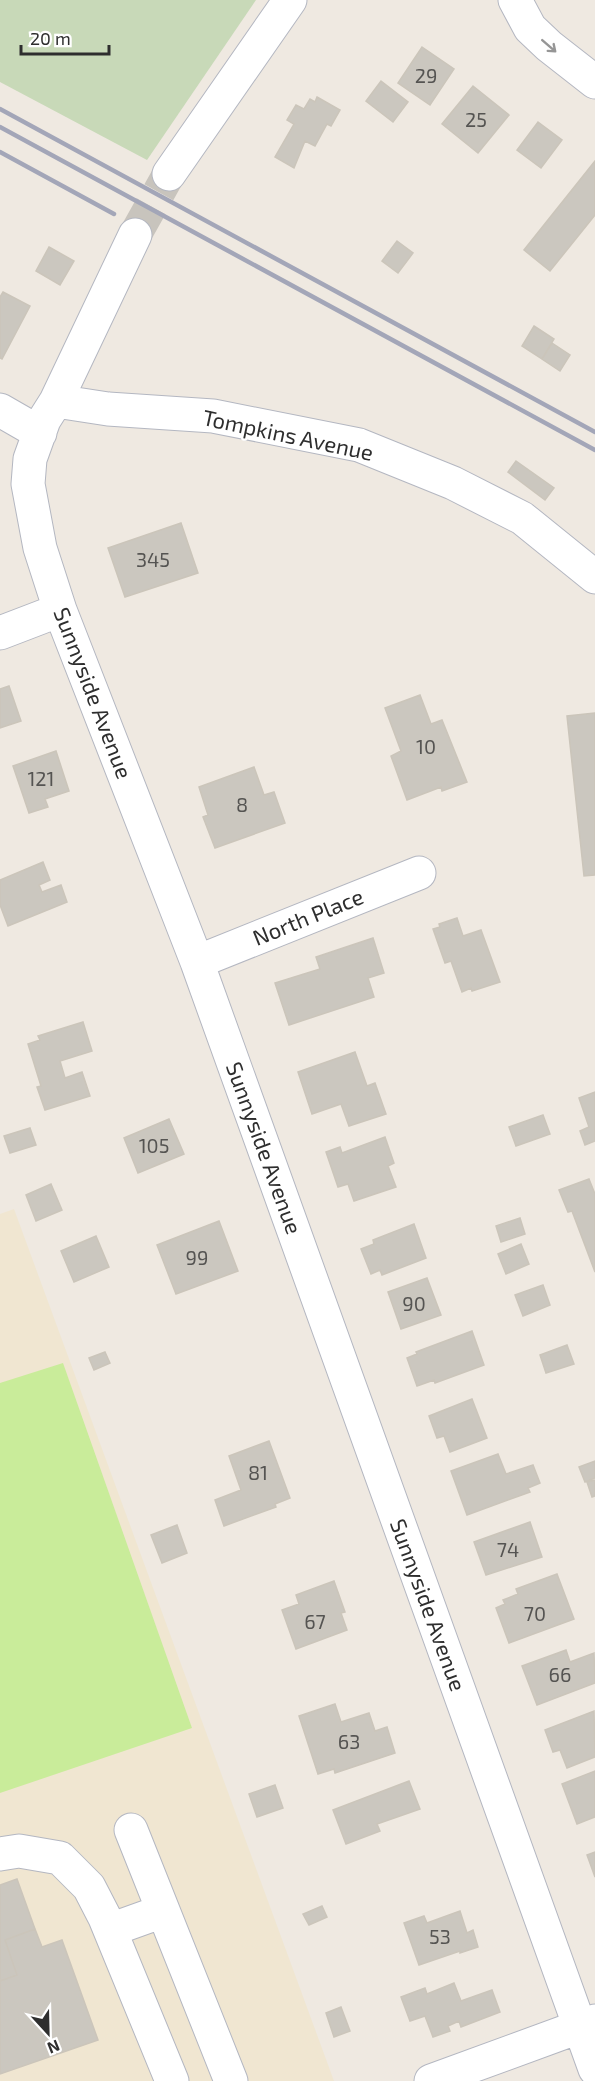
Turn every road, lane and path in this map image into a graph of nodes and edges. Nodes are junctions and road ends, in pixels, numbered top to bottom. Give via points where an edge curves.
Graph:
1 (290, 0) edge
2 (515, 0) edge
3 (595, 82) edge
4 (169, 174) tunnel mouth
5 (135, 235) tunnel mouth
6 (56, 401) junction
7 (0, 410) edge
8 (40, 433) junction
9 (595, 577) edge
10 (60, 610) junction
11 (0, 633) edge
12 (420, 873) dead end
13 (197, 962) junction
14 (131, 1830) dead end
15 (0, 1854) edge
16 (163, 1911) junction
17 (110, 1930) junction
18 (587, 2024) edge
19 (595, 2069) edge
20 (172, 2081) edge
21 (231, 2081) edge
22 (431, 2081) edge

1 - 4 street
2 -> 3 street via 530,28
5 - 6 street, Sunnyside Avenue
6 - 8 street, Sunnyside Avenue
6 - 9 street, Tompkins Avenue via 108,409 213,416 359,445 453,483 522,518
7 - 8 street
8 - 10 street, Sunnyside Avenue via 30,459 28,484 40,548
10 - 11 street
10 - 13 street, Sunnyside Avenue
12 - 13 street, North Place
13 - 18 street, Sunnyside Avenue
14 - 16 street
15 - 17 street via 19,1851 60,1858 88,1887
16 - 17 street
16 - 21 street
17 - 20 street
18 - 19 street, Sunnyside Avenue
18 - 22 street

